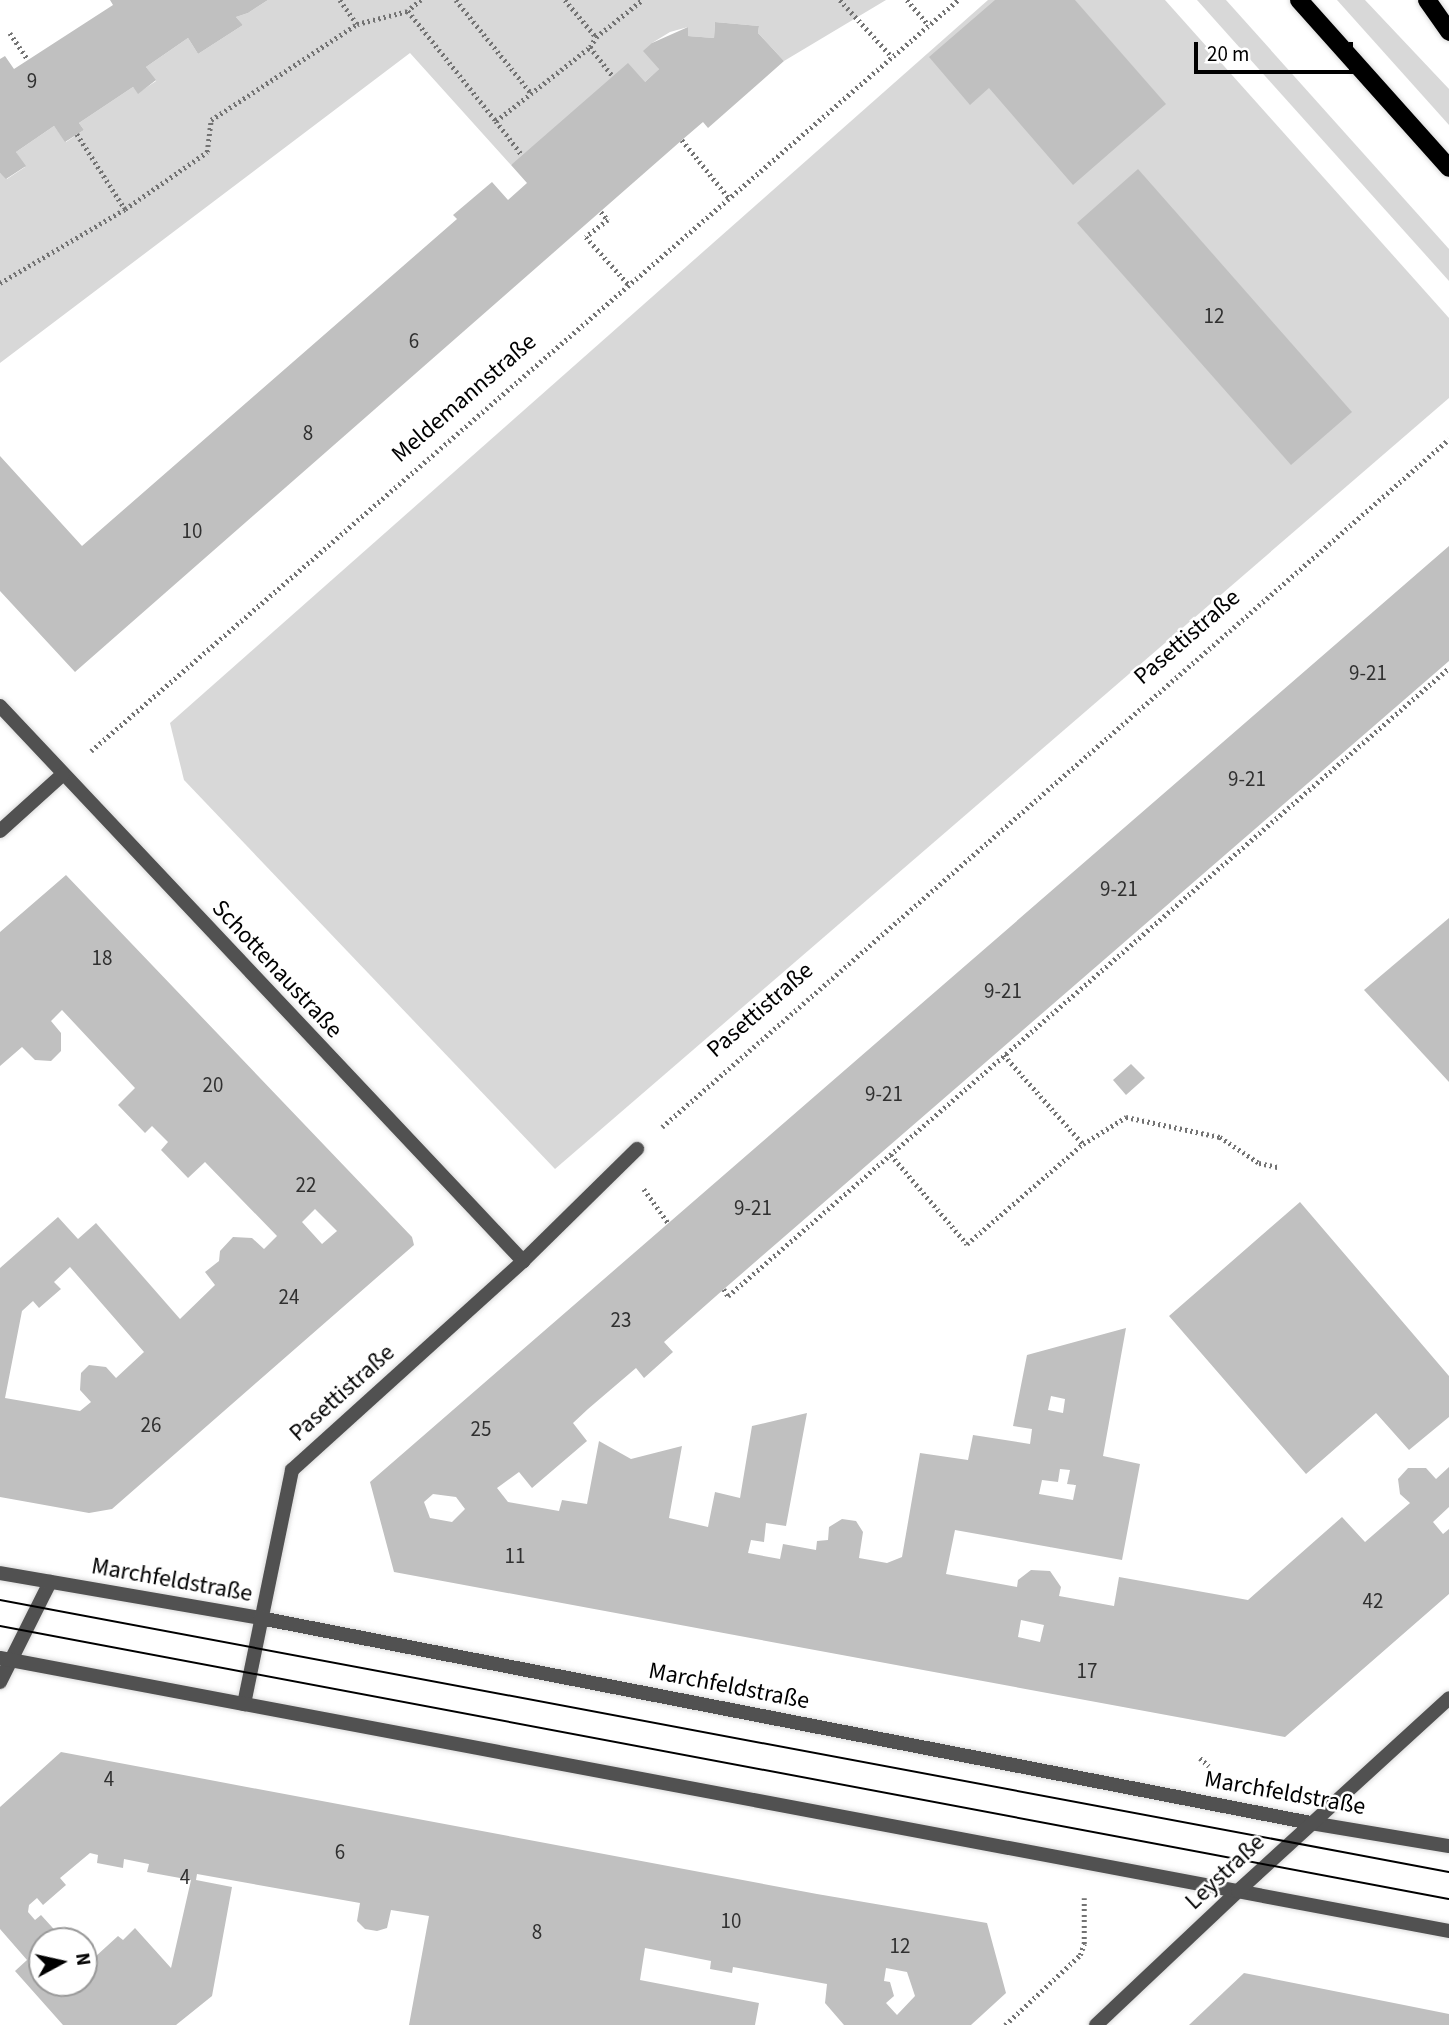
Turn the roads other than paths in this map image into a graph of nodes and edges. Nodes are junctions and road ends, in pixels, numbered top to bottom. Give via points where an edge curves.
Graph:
1 (1299, 0) edge
2 (1427, 0) edge
3 (1449, 32) edge
4 (1449, 168) edge
5 (0, 706) edge
6 (62, 775) junction
7 (0, 831) edge
8 (637, 1149) road end
9 (523, 1261) junction
10 (0, 1573) edge
11 (50, 1582) junction
12 (260, 1618) junction
13 (5, 1659) edge
14 (0, 1682) edge
15 (1449, 1698) edge
16 (244, 1704) junction
17 (1311, 1823) junction
18 (1449, 1846) edge
19 (1238, 1891) junction
20 (1449, 1931) edge
21 (1096, 2025) edge

1 - 4 main road
2 - 3 main road
5 - 6 street, Schottenaustraße
6 - 7 street
6 - 9 street, Schottenaustraße
8 - 9 street, Pasettistraße
9 - 12 street, Pasettistraße via 292,1470
10 - 11 street, Marchfeldstraße
11 - 12 street, Marchfeldstraße
11 - 13 street
12 - 16 street, Pasettistraße
12 - 17 street, Marchfeldstraße
13 - 14 street
13 - 16 street
15 - 17 street, Leystraße
16 - 19 street
17 - 18 street, Marchfeldstraße
17 - 19 street, Leystraße
19 - 20 street
19 - 21 street, Leystraße

